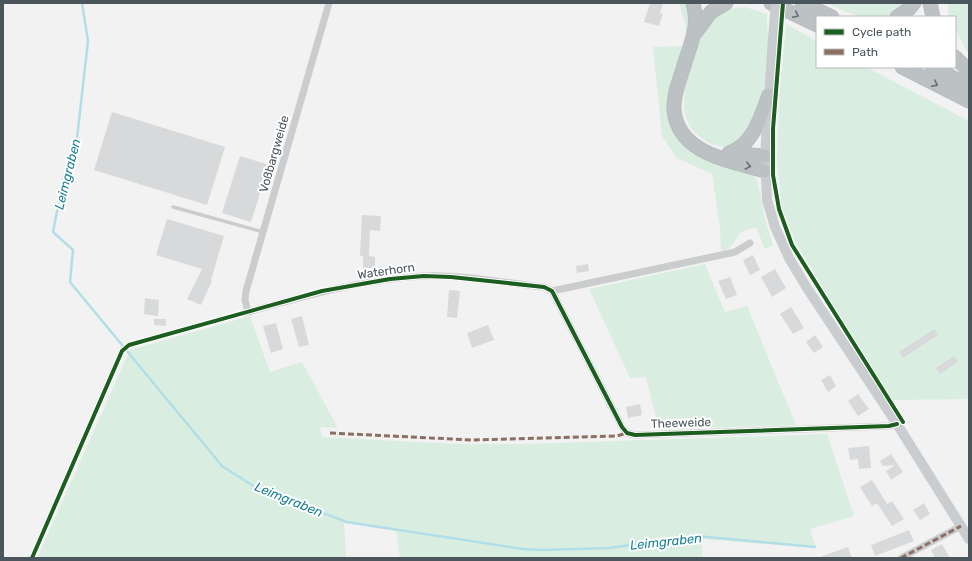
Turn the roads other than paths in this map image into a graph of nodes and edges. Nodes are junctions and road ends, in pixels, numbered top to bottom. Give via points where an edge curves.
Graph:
1 (330, 3) edge
2 (693, 3) edge
3 (726, 3) edge
4 (761, 3) edge
5 (802, 3) edge
6 (914, 3) edge
7 (930, 3) edge
8 (774, 4) edge
9 (830, 16) edge
10 (898, 16) edge
11 (933, 16) edge
12 (816, 25) edge
13 (695, 34) junction
14 (956, 58) edge
15 (904, 68) edge
16 (934, 68) edge
17 (969, 71) edge
18 (969, 86) edge
19 (769, 95) junction
20 (969, 101) edge
21 (705, 151) junction
22 (729, 153) junction
23 (765, 156) junction
24 (765, 171) junction
25 (173, 207) dead end
26 (263, 232) junction
27 (750, 243) dead end
28 (552, 291) junction
29 (248, 312) joint
30 (897, 424) junction
31 (961, 526) junction
32 (969, 539) edge
33 (901, 558) edge

1 - 26 street, Voßbargweide
2 - 13 highway via 697,17
3 - 13 highway via 711,12
4 - 8 highway
5 - 9 highway
6 - 10 highway
7 - 11 highway
8 -> 12 highway
8 - 19 main road, bridge
13 - 21 highway via 674,109 684,135 695,147
14 - 17 highway
15 -> 20 highway
16 - 18 highway
19 - 22 highway via 750,140
19 - 23 main road
21 - 22 highway
21 -> 24 highway via 737,164
22 - 23 highway
23 - 24 main road
24 - 30 main road via 768,200 775,226 790,258
25 - 26 lane
26 - 29 street, Voßbargweide via 246,291
27 - 28 street, Waterhorn via 735,252
28 - 29 street, Waterhorn via 544,287 424,276 322,291
28 - 30 street, Theeweide via 627,433 635,435
30 - 31 main road
31 - 32 main road
31 - 33 street

